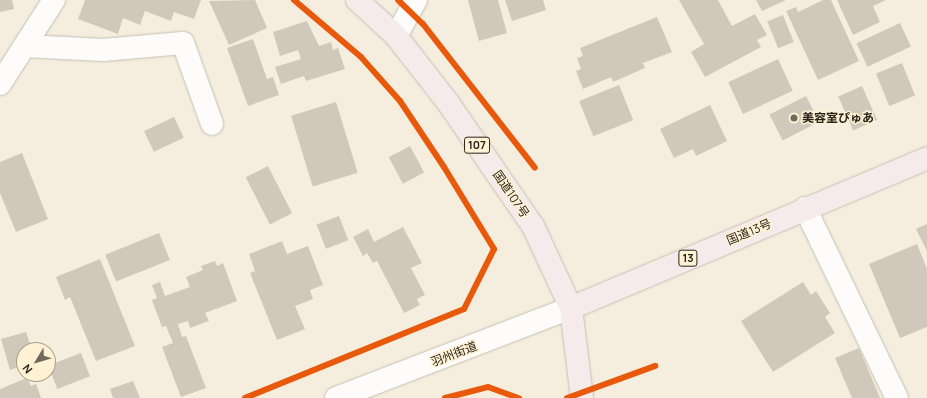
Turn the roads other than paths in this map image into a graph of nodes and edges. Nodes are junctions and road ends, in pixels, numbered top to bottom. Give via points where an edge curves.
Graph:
1 (54, 0) edge
2 (357, 0) edge
3 (416, 0) edge
4 (396, 36) junction
5 (25, 46) junction
6 (0, 84) edge
7 (212, 124) dead end
8 (927, 158) edge
9 (805, 208) junction
10 (571, 308) junction
11 (336, 398) edge
12 (582, 398) edge
13 (897, 398) edge

1 - 5 street
2 - 4 highway, 国道107号 / 107
3 - 4 street
4 - 10 highway, 国道107号 / 107 via 449,104 533,226
5 - 6 street
5 - 7 street via 103,50 183,43
8 - 9 highway, 国道13号 / 13
9 - 10 highway, 国道13号 / 13
9 - 13 street
10 - 11 street, 羽州街道
10 - 12 highway, 国道107号

